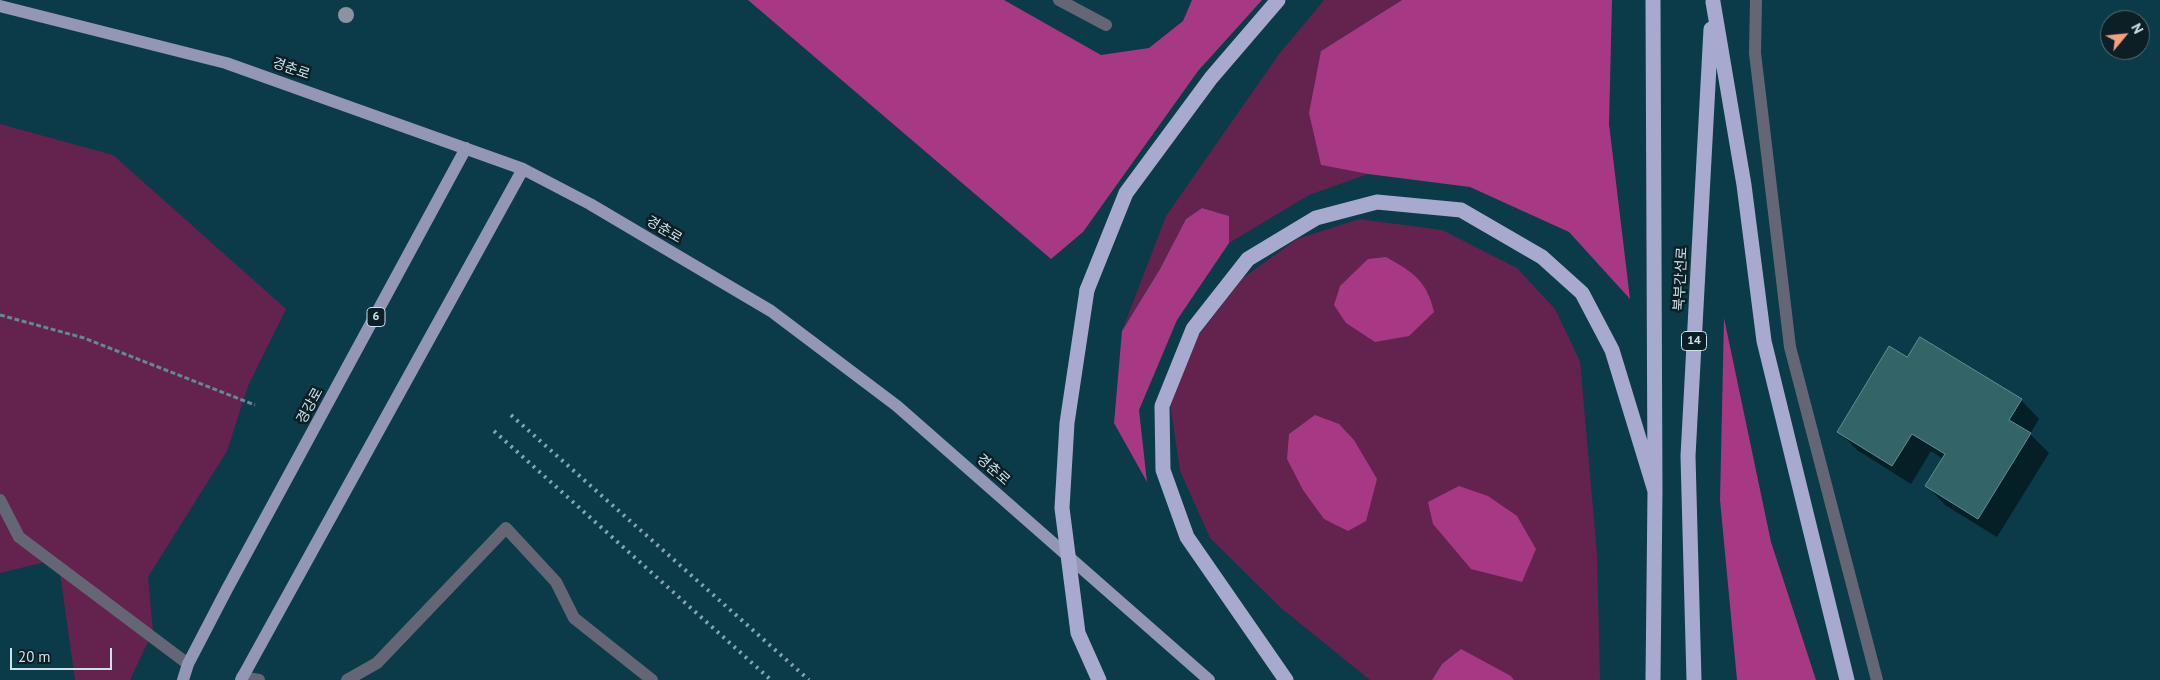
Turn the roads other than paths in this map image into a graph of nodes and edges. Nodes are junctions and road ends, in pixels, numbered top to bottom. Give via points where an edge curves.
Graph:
1 (1059, 0) edge
2 (1278, 0) edge
3 (1653, 0) edge
4 (1756, 0) edge
5 (1713, 1) edge
6 (0, 6) edge
7 (1106, 25) dead end
8 (466, 148) junction
9 (523, 169) junction
10 (1655, 491) junction
11 (0, 500) edge
12 (188, 664) junction
13 (242, 679) edge
14 (1210, 679) edge
15 (183, 680) edge
16 (259, 680) edge
17 (347, 680) edge
18 (652, 680) edge
19 (1099, 680) edge
20 (1286, 680) edge
21 (1652, 680) edge
22 (1694, 680) edge
23 (1847, 680) edge
24 (1877, 680) edge

1 - 7 street
2 - 19 highway, bridge via 1212,78 1126,193 1087,290 1067,423 1062,508 1078,633
3 - 10 highway, 북부간선로
4 - 24 street via 1755,53 1790,347
5 - 22 highway, 북부간선로 / 14 via 1688,456
5 - 23 highway via 1744,186 1764,340
6 - 8 main road, 경춘로 via 226,63
8 - 9 main road, 경춘로
8 - 12 main road, 경강로 / 6
9 - 13 main road
9 - 14 main road, 경춘로 via 590,204 771,311 897,406
10 - 20 highway via 1612,350 1582,293 1542,257 1460,210 1377,202 1316,218 1248,259 1193,329 1162,406 1163,470 1187,537
10 - 21 highway, 북부간선로
11 - 12 street via 19,537
12 - 15 main road, 경강로 / 6
13 - 16 street
17 - 18 street via 377,663 506,528 556,582 574,618

